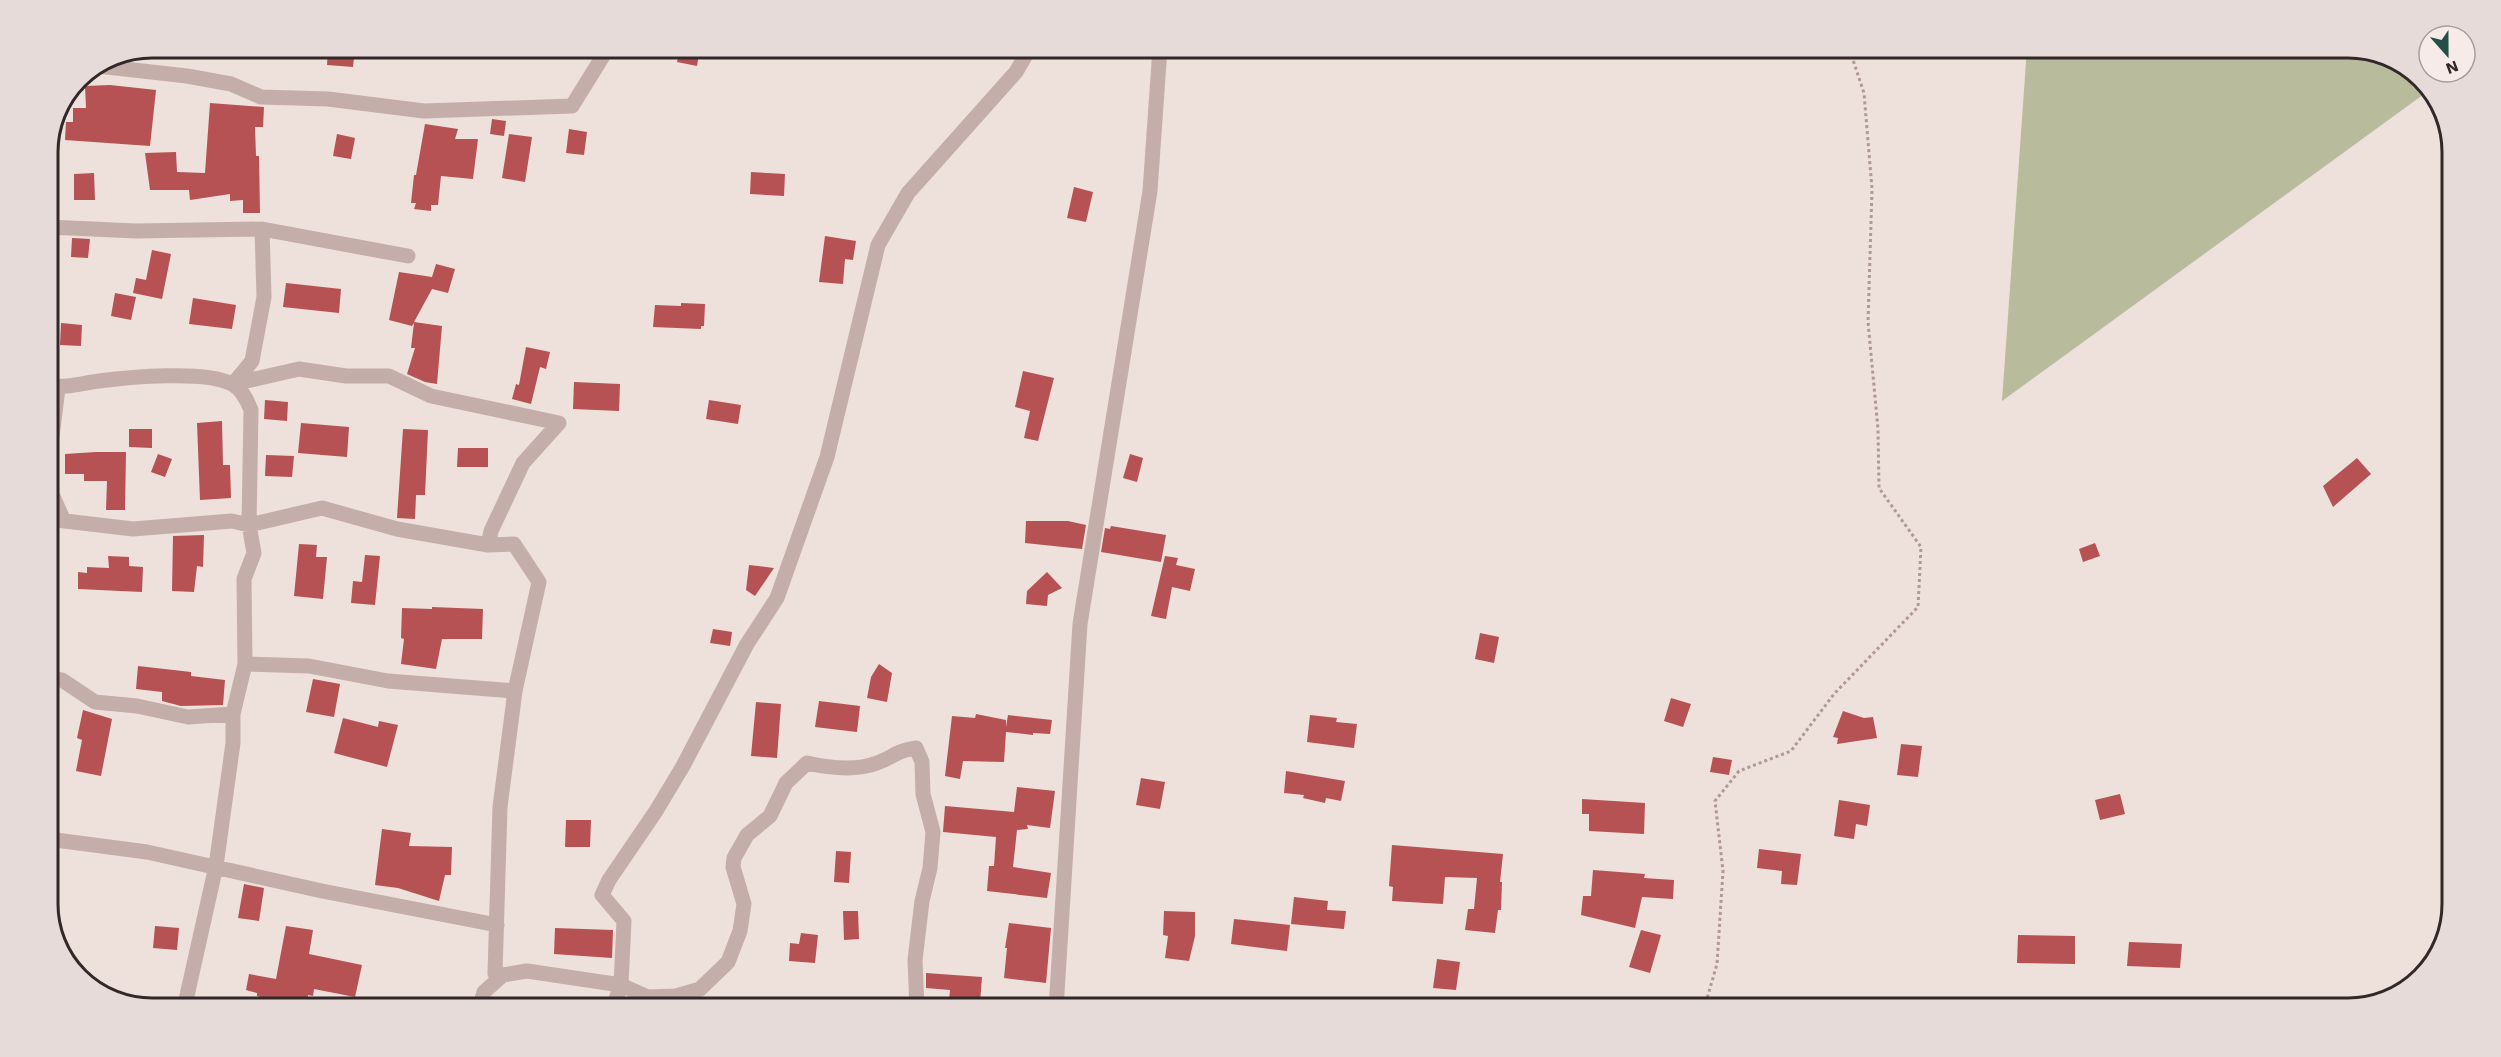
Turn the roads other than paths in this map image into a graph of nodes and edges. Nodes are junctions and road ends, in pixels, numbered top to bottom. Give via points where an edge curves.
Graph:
1 (602, 58) edge
2 (1024, 58) edge
3 (1159, 58) edge
4 (113, 68) edge
5 (59, 228) edge
6 (262, 229) junction
7 (408, 256) dead end
8 (233, 384) junction
9 (59, 385) edge
10 (59, 519) edge
11 (249, 525) junction
12 (489, 545) junction
13 (245, 664) junction
14 (59, 679) edge
15 (515, 691) junction
16 (233, 714) junction
17 (59, 840) edge
18 (216, 866) junction
19 (497, 925) junction
20 (503, 975) junction
21 (621, 985) junction
22 (188, 998) edge
23 (482, 998) edge
24 (616, 998) edge
25 (917, 998) edge
26 (1057, 998) edge

1 - 4 street via 572,106 424,111 328,99 261,97 231,84
2 - 21 street via 908,193 878,245 827,457 777,598 747,644 683,766 602,895 624,921
3 - 26 street via 1150,191 1080,624
5 - 6 street
6 - 7 street
6 - 8 street via 264,297 252,361
8 - 9 street via 206,376 172,376
8 - 11 street via 251,410
8 - 12 street via 299,369 346,376 389,376 431,396 559,423 523,463 491,531
10 - 11 street via 133,529 232,521
11 - 12 street via 322,508 397,529
11 - 13 street via 254,553 244,579
12 - 15 street via 514,544 539,582
13 - 15 street via 309,666 388,681
13 - 16 street
14 - 16 street via 95,702 189,717
15 - 19 street via 500,807
16 - 18 street via 233,743
17 - 18 street
18 - 19 street
18 - 22 street
19 - 20 street via 495,973
20 - 21 street via 549,972
20 - 23 street
21 - 24 street
21 - 25 street via 648,997 676,996 700,989 728,962 740,931 744,904 734,858 747,835 770,816 786,783 807,763 848,768 878,763 900,750 916,748 922,762 923,794 933,832 915,960

